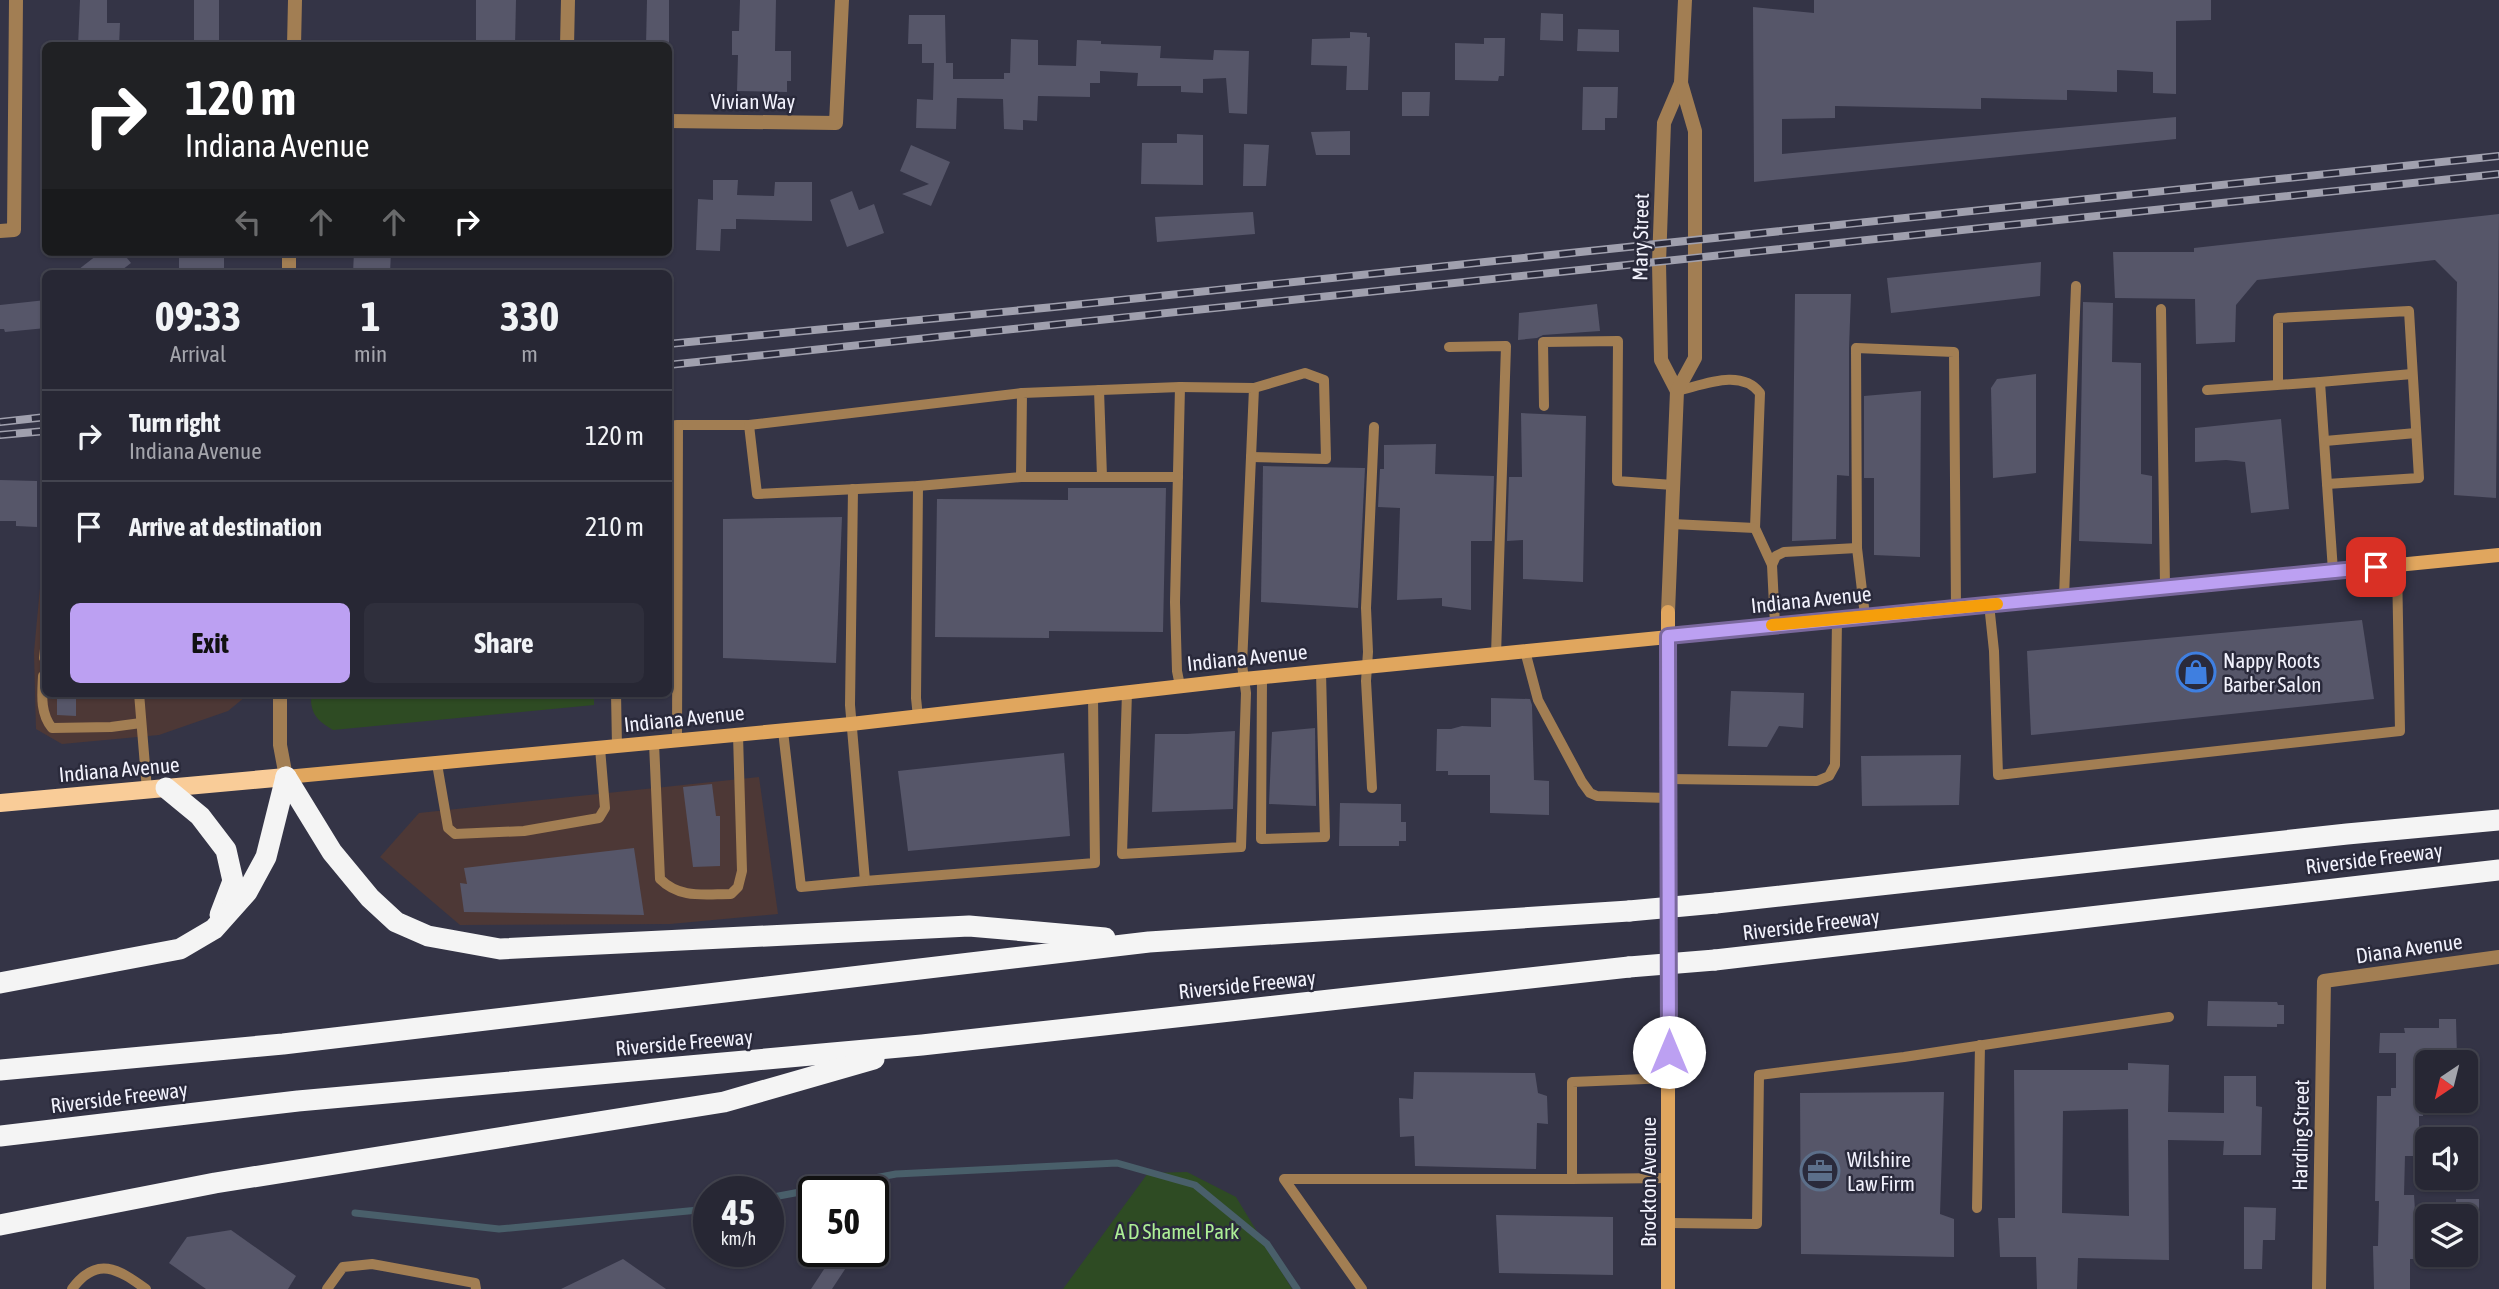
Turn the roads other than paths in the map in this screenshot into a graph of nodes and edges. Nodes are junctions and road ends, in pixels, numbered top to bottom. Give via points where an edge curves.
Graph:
1 (16, 0) edge
2 (295, 0) edge
3 (568, 0) edge
4 (842, 0) edge
5 (1685, 0) edge
6 (293, 42) edge
7 (567, 42) edge
8 (1681, 83) junction
9 (672, 121) edge
10 (7, 230) edge
11 (2076, 286) dead end
12 (2161, 309) dead end
13 (1449, 347) dead end
14 (2412, 374) junction
15 (2320, 382) junction
16 (2278, 384) junction
17 (1180, 387) junction
18 (1254, 388) junction
19 (1100, 390) junction
20 (2207, 390) dead end
21 (1677, 391) junction
22 (1022, 393) junction
23 (1544, 406) dead end
24 (749, 425) junction
25 (673, 426) edge
26 (1374, 427) dead end
27 (2416, 433) junction
28 (2325, 441) junction
29 (1251, 457) junction
30 (1021, 477) junction
31 (1102, 477) junction
32 (1178, 477) junction
33 (2327, 484) junction
34 (1673, 485) junction
35 (918, 486) junction
36 (853, 489) junction
37 (1672, 524) junction
38 (1755, 528) junction
39 (1857, 548) junction
40 (2499, 555) edge
41 (1772, 565) junction
42 (2397, 565) junction
43 (2333, 571) junction
44 (2165, 587) junction
45 (2064, 597) junction
46 (1989, 604) junction
47 (1956, 607) junction
48 (1668, 612) joint
49 (1864, 616) junction
50 (1837, 619) junction
51 (1775, 625) junction
52 (1668, 636) junction
53 (1525, 651) junction
54 (1496, 655) junction
55 (1367, 668) junction
56 (1321, 672) junction
57 (1262, 678) junction
58 (1180, 686) junction
59 (1245, 686) junction
60 (42, 697) edge
61 (139, 697) edge
62 (281, 697) edge
63 (616, 697) edge
64 (1093, 698) junction
65 (1127, 699) junction
66 (918, 717) junction
67 (141, 723) junction
68 (851, 724) junction
69 (783, 731) junction
70 (738, 735) junction
71 (677, 741) junction
72 (654, 743) junction
73 (617, 747) junction
74 (600, 748) junction
75 (437, 764) junction
76 (286, 777) junction
77 (1669, 779) junction
78 (1372, 788) dead end
79 (156, 789) junction
80 (1669, 798) junction
81 (0, 803) edge
82 (2499, 820) edge
83 (2499, 870) edge
84 (865, 881) junction
85 (214, 929) junction
86 (1149, 942) junction
87 (2499, 957) edge
88 (2324, 981) joint
89 (0, 983) edge
90 (2169, 1017) dead end
91 (922, 1045) junction
92 (1980, 1045) junction
93 (0, 1070) edge
94 (1669, 1078) junction
95 (0, 1136) edge
96 (1669, 1178) junction
97 (1572, 1179) junction
98 (1977, 1208) dead end
99 (1669, 1223) junction
100 (0, 1225) edge
101 (72, 1289) edge
102 (146, 1289) edge
103 (327, 1289) edge
104 (477, 1289) edge
105 (1362, 1289) edge
106 (1668, 1289) edge
107 (2319, 1289) edge

1 - 10 street
2 - 6 street
3 - 7 street
4 - 9 street, Vivian Way via 836,122
5 - 8 street, Mary Street
8 - 21 street, Mary Street via 1695,131 1695,358
8 - 21 street, Mary Street via 1664,123 1659,263 1661,360
11 - 45 lane
12 - 44 lane
13 - 54 lane via 1506,346
14 - 15 lane
14 - 16 lane via 2409,311 2278,318
14 - 27 lane
15 - 16 lane
15 - 28 lane
16 - 20 lane
17 - 18 lane
17 - 19 lane
17 - 32 lane
18 - 29 lane
18 - 29 lane via 1304,373 1324,380 1326,459
19 - 22 lane
19 - 31 lane
21 - 34 street, Mary Street
21 - 38 lane via 1731,379 1746,381 1760,393
22 - 24 lane
22 - 30 lane
23 - 34 lane via 1543,342 1618,341 1617,481
24 - 25 lane
24 - 36 lane via 757,494
25 - 71 lane
26 - 55 lane
27 - 28 lane
27 - 33 lane via 2419,478
28 - 33 lane
29 - 59 lane via 1242,665
30 - 31 lane
30 - 35 lane
31 - 32 lane
32 - 58 lane via 1175,602
33 - 43 lane
34 - 37 street, Mary Street
35 - 36 lane
35 - 66 lane
36 - 68 lane
37 - 38 lane
37 - 48 street, Mary Street
38 - 41 lane
39 - 41 lane via 1784,552
39 - 47 lane via 1856,348 1954,352
39 - 49 lane
40 - 42 main road, Indiana Avenue
41 - 51 lane
42 - 43 main road, Indiana Avenue
42 - 46 lane via 2400,731 2032,772 1998,775
43 - 44 main road, Indiana Avenue
44 - 45 main road, Indiana Avenue
45 - 46 main road, Indiana Avenue
46 - 47 main road, Indiana Avenue
47 - 49 main road, Indiana Avenue
48 - 52 main road, Brockton Avenue
49 - 50 main road, Indiana Avenue
50 - 51 main road, Indiana Avenue
50 - 77 lane via 1835,765 1829,776 1817,781
51 - 52 main road, Indiana Avenue
52 - 53 main road, Indiana Avenue
52 - 77 main road, Brockton Avenue
53 - 54 main road, Indiana Avenue
53 - 80 lane via 1538,701 1590,793
54 - 55 main road, Indiana Avenue
55 - 56 main road, Indiana Avenue
55 - 78 lane
56 - 57 main road, Indiana Avenue
56 - 57 lane via 1325,837 1261,839
57 - 59 main road, Indiana Avenue
58 - 59 main road, Indiana Avenue
58 - 65 main road, Indiana Avenue
59 - 65 lane via 1241,847 1122,853
60 - 67 lane via 45,720 52,728
61 - 67 lane
62 - 76 street via 279,745
63 - 73 lane
64 - 65 main road, Indiana Avenue
64 - 66 main road, Indiana Avenue
64 - 84 lane via 1095,863
66 - 68 main road, Indiana Avenue
67 - 79 lane
68 - 69 main road, Indiana Avenue
68 - 84 lane
69 - 70 main road, Indiana Avenue
69 - 84 lane via 801,887
70 - 71 main road, Indiana Avenue
70 - 72 lane via 742,871 731,894 686,894 670,890 660,879
71 - 72 main road, Indiana Avenue
72 - 73 main road, Indiana Avenue
73 - 74 main road, Indiana Avenue
74 - 75 main road, Indiana Avenue
74 - 75 lane via 606,808 599,818 524,831 455,834 448,828
75 - 76 main road, Indiana Avenue
76 - 79 main road, Indiana Avenue
76 - 85 highway via 266,857 247,892
76 - 86 highway via 332,852 370,898 396,922 455,942 500,949 969,926
77 - 80 main road, Brockton Avenue
79 - 81 main road, Indiana Avenue
79 - 85 highway via 200,816 226,850 233,881
80 - 94 main road, Brockton Avenue
82 - 86 highway, Riverside Freeway, bridge via 1629,911
83 - 91 highway, Riverside Freeway, bridge
85 - 89 highway via 180,949
86 - 93 highway, Riverside Freeway via 284,1044
87 - 88 street, Diana Avenue
88 - 107 street, Harding Street
90 - 92 lane
91 - 95 highway, Riverside Freeway via 298,1101
91 - 100 highway via 724,1102 215,1183
92 - 98 lane
92 - 99 lane via 1759,1075 1757,1224
94 - 96 main road, Brockton Avenue
94 - 97 lane via 1572,1082
96 - 97 lane
96 - 99 main road, Brockton Avenue
97 - 105 lane via 1284,1179
99 - 106 main road, Brockton Avenue
101 - 102 lane via 79,1279 108,1267
103 - 104 lane via 343,1267 373,1264 475,1283

